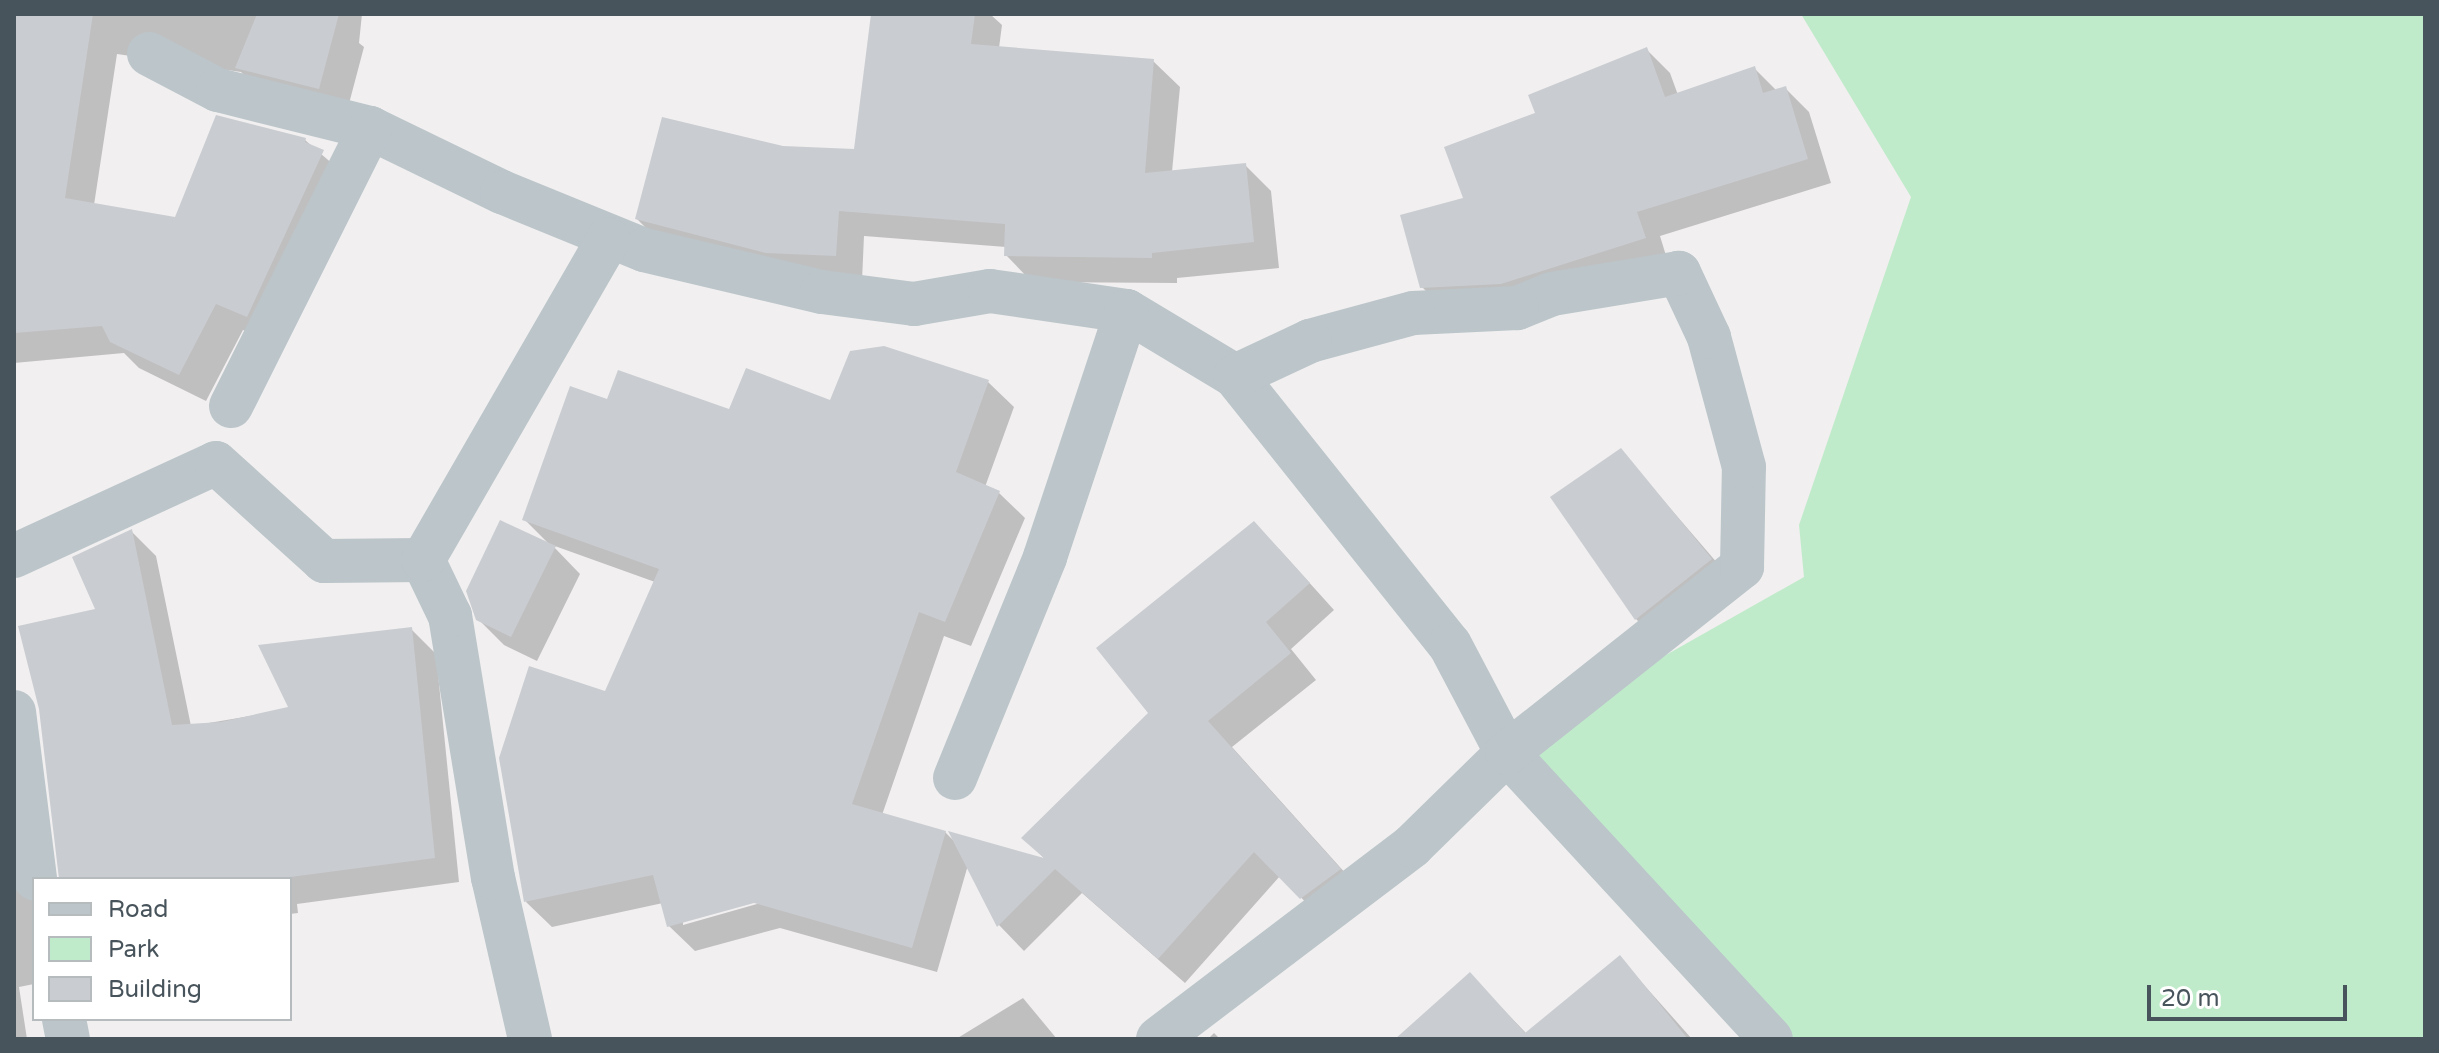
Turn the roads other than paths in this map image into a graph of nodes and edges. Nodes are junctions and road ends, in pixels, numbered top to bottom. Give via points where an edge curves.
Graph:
1 (149, 54) dead end
2 (370, 128) junction
3 (608, 239) junction
4 (1127, 311) junction
5 (1235, 376) junction
6 (231, 406) dead end
7 (14, 556) edge
8 (423, 560) junction
9 (14, 712) edge
10 (1507, 753) junction
11 (955, 778) dead end
12 (35, 877) edge
13 (530, 1039) edge
14 (1158, 1039) edge
15 (1771, 1039) edge

1 - 2 street via 218,90
2 - 3 street
2 - 6 street
3 - 4 street via 822,292 914,304 990,291
3 - 8 street
4 - 5 street
4 - 11 street via 1045,557
5 - 10 street via 1450,645
5 - 10 street via 1310,341 1413,313 1517,308 1552,294 1679,273 1709,337 1744,467 1742,567
7 - 8 street via 216,463 324,561
8 - 13 street via 450,616 493,878
9 - 12 street
10 - 14 street via 1412,846
10 - 15 street

